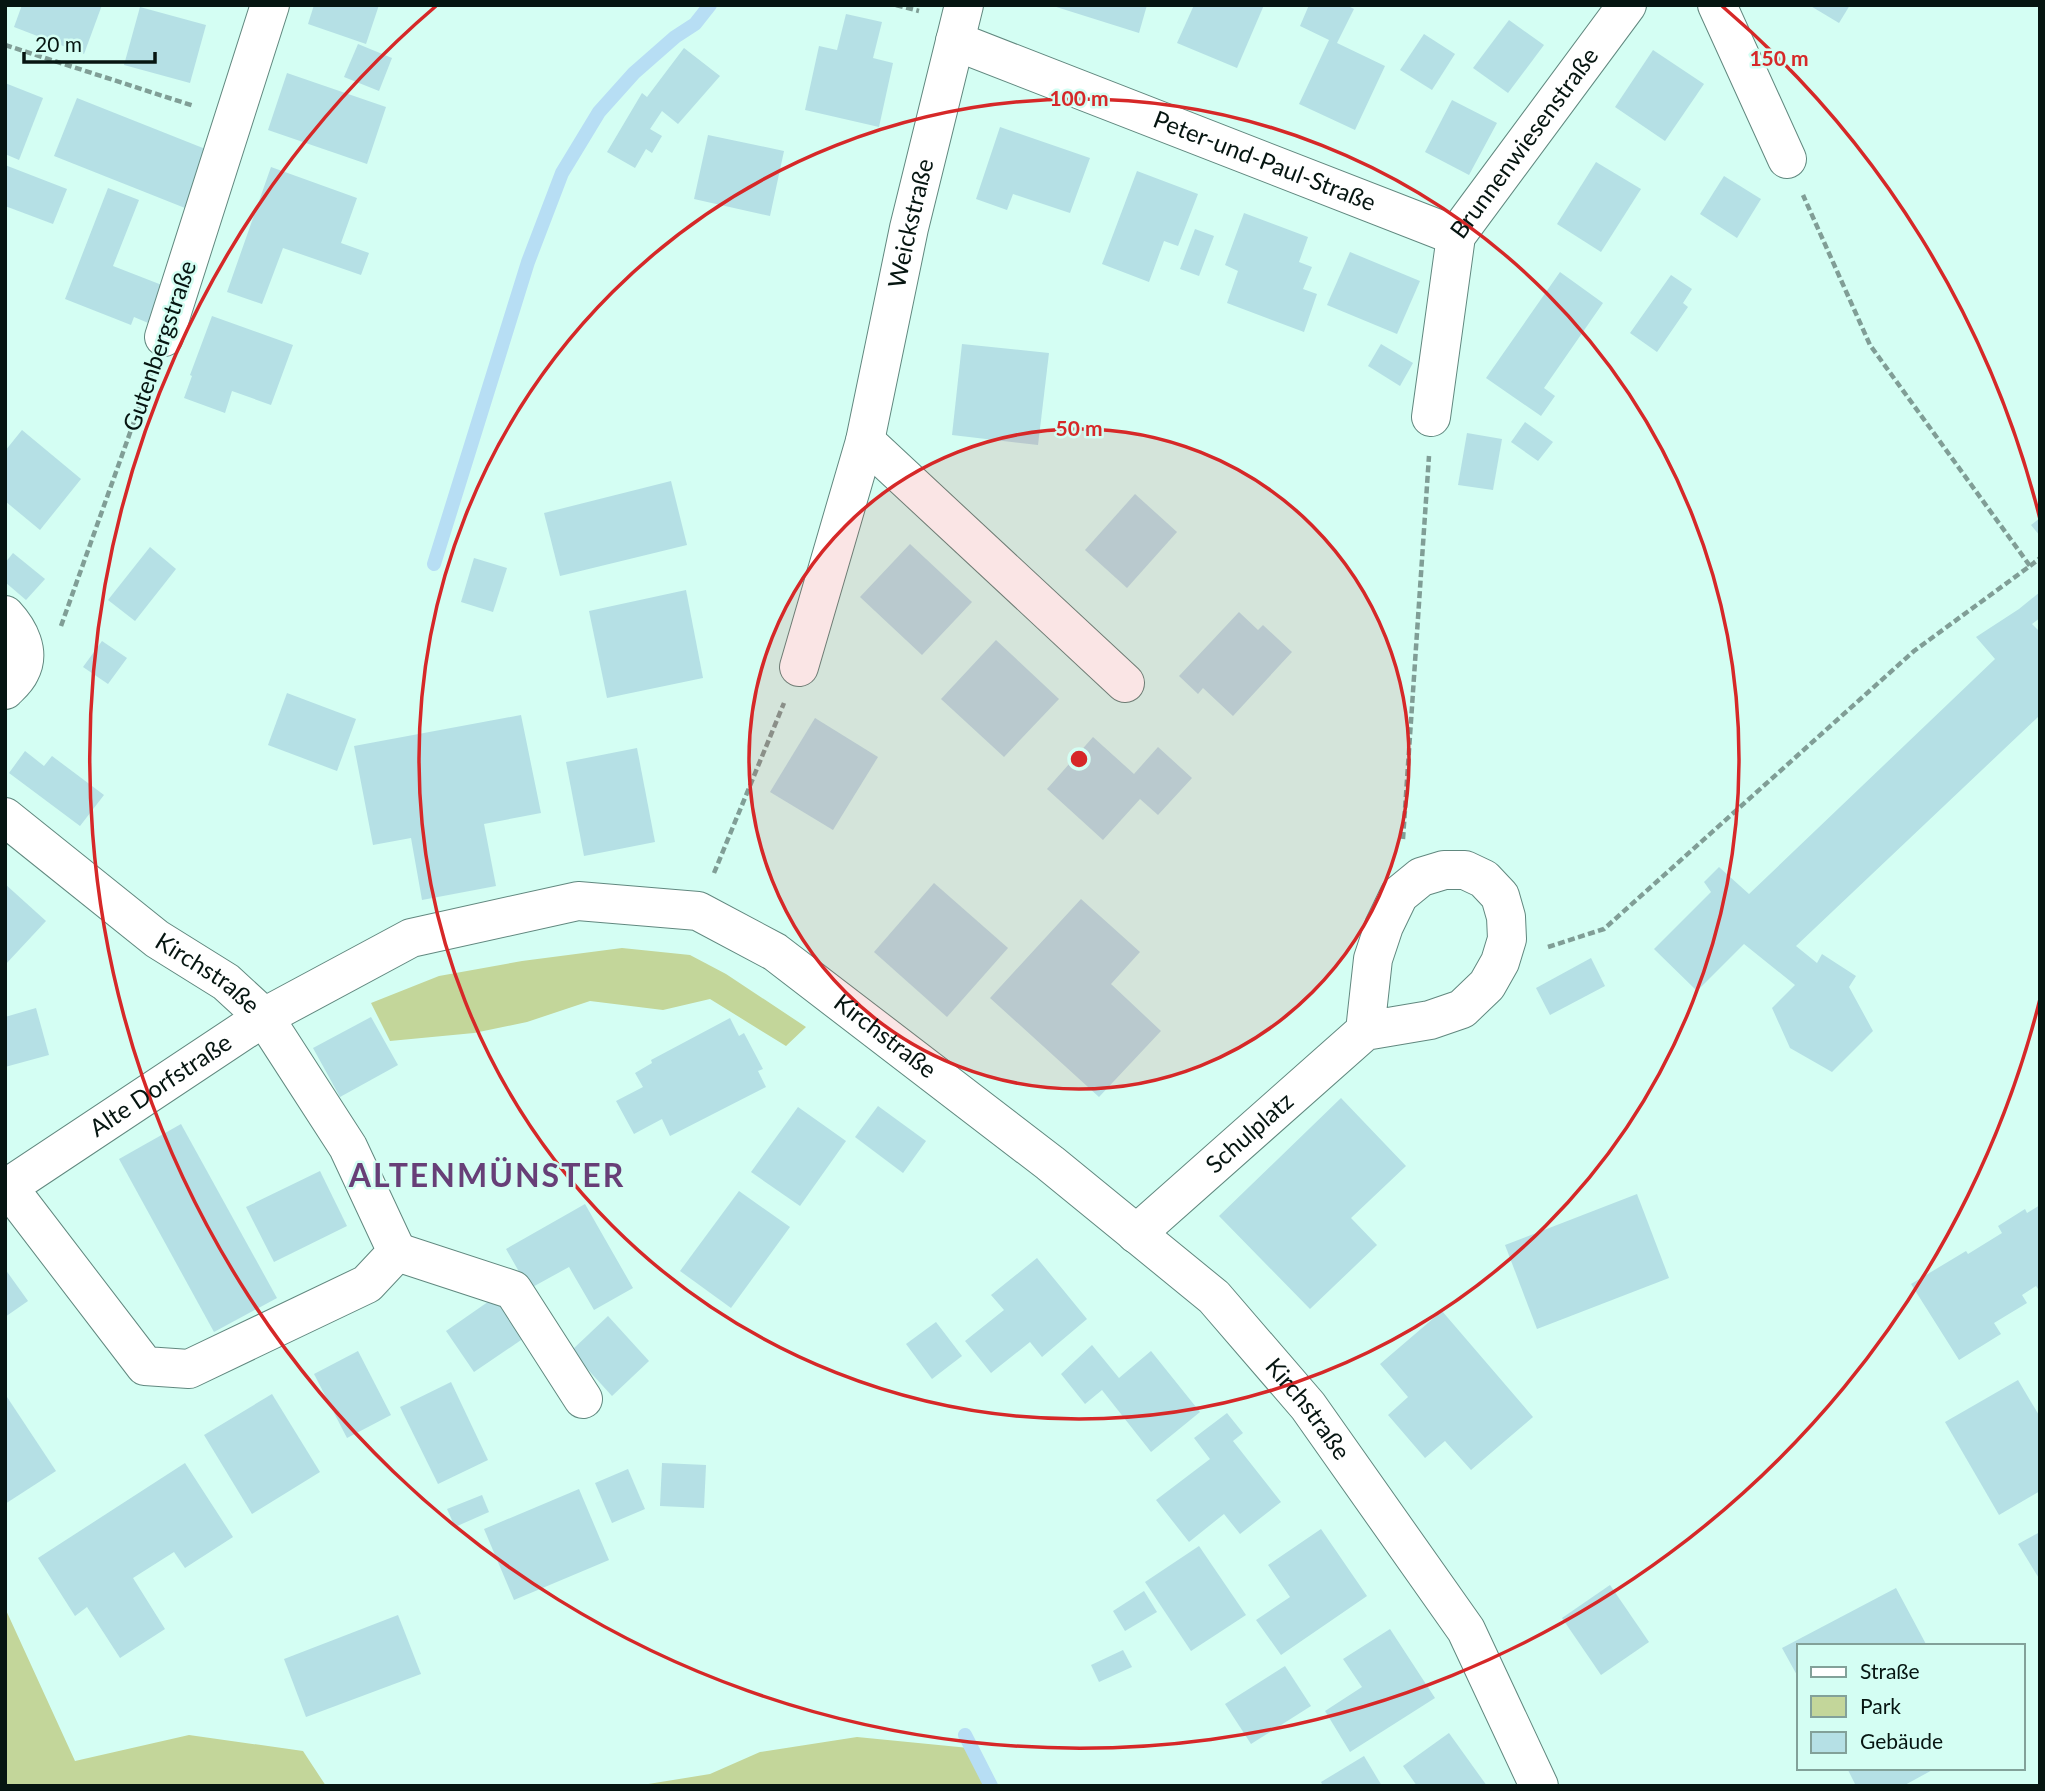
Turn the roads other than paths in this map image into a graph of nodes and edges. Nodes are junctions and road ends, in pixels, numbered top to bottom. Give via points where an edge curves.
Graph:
1 (270, 5) edge
2 (1627, 5) edge
3 (1717, 5) edge
4 (960, 23) edge
5 (1787, 159) road end
6 (1456, 236) junction
7 (164, 337) road end
8 (1432, 417) road end
9 (865, 441) junction
10 (5, 615) edge
11 (799, 667) road end
12 (13, 681) edge
13 (1125, 683) dead end
14 (5, 817) edge
15 (264, 1017) junction
16 (1365, 1031) junction
17 (7, 1188) edge
18 (1136, 1234) junction
19 (397, 1252) junction
20 (583, 1399) dead end
21 (1539, 1786) edge

1 - 7 street, Gutenbergstraße
2 - 6 street, Brunnenwiesenstraße
3 - 5 street
4 - 6 street, Peter-und-Paul-Straße
4 - 9 street, Weickstraße via 909,228
6 - 8 street, Brunnenwiesenstraße
9 - 11 street, Weickstraße
9 - 13 street
10 - 12 street via 23,640 24,656
14 - 15 street, Kirchstraße via 156,939 226,982
15 - 17 street, Alte Dorfstraße
15 - 18 street, Kirchstraße via 411,938 578,901 698,911 775,952
15 - 19 street via 348,1147
16 - 16 street via 1462,1010 1487,985 1507,939 1500,896 1484,879 1465,870 1444,870 1421,877 1399,895 1373,959
16 - 18 street, Schulplatz
17 - 19 street, Alte Dorfstraße via 145,1366 189,1369 367,1284
18 - 21 street, Kirchstraße via 1214,1297 1308,1406 1466,1630
19 - 20 street via 513,1290

